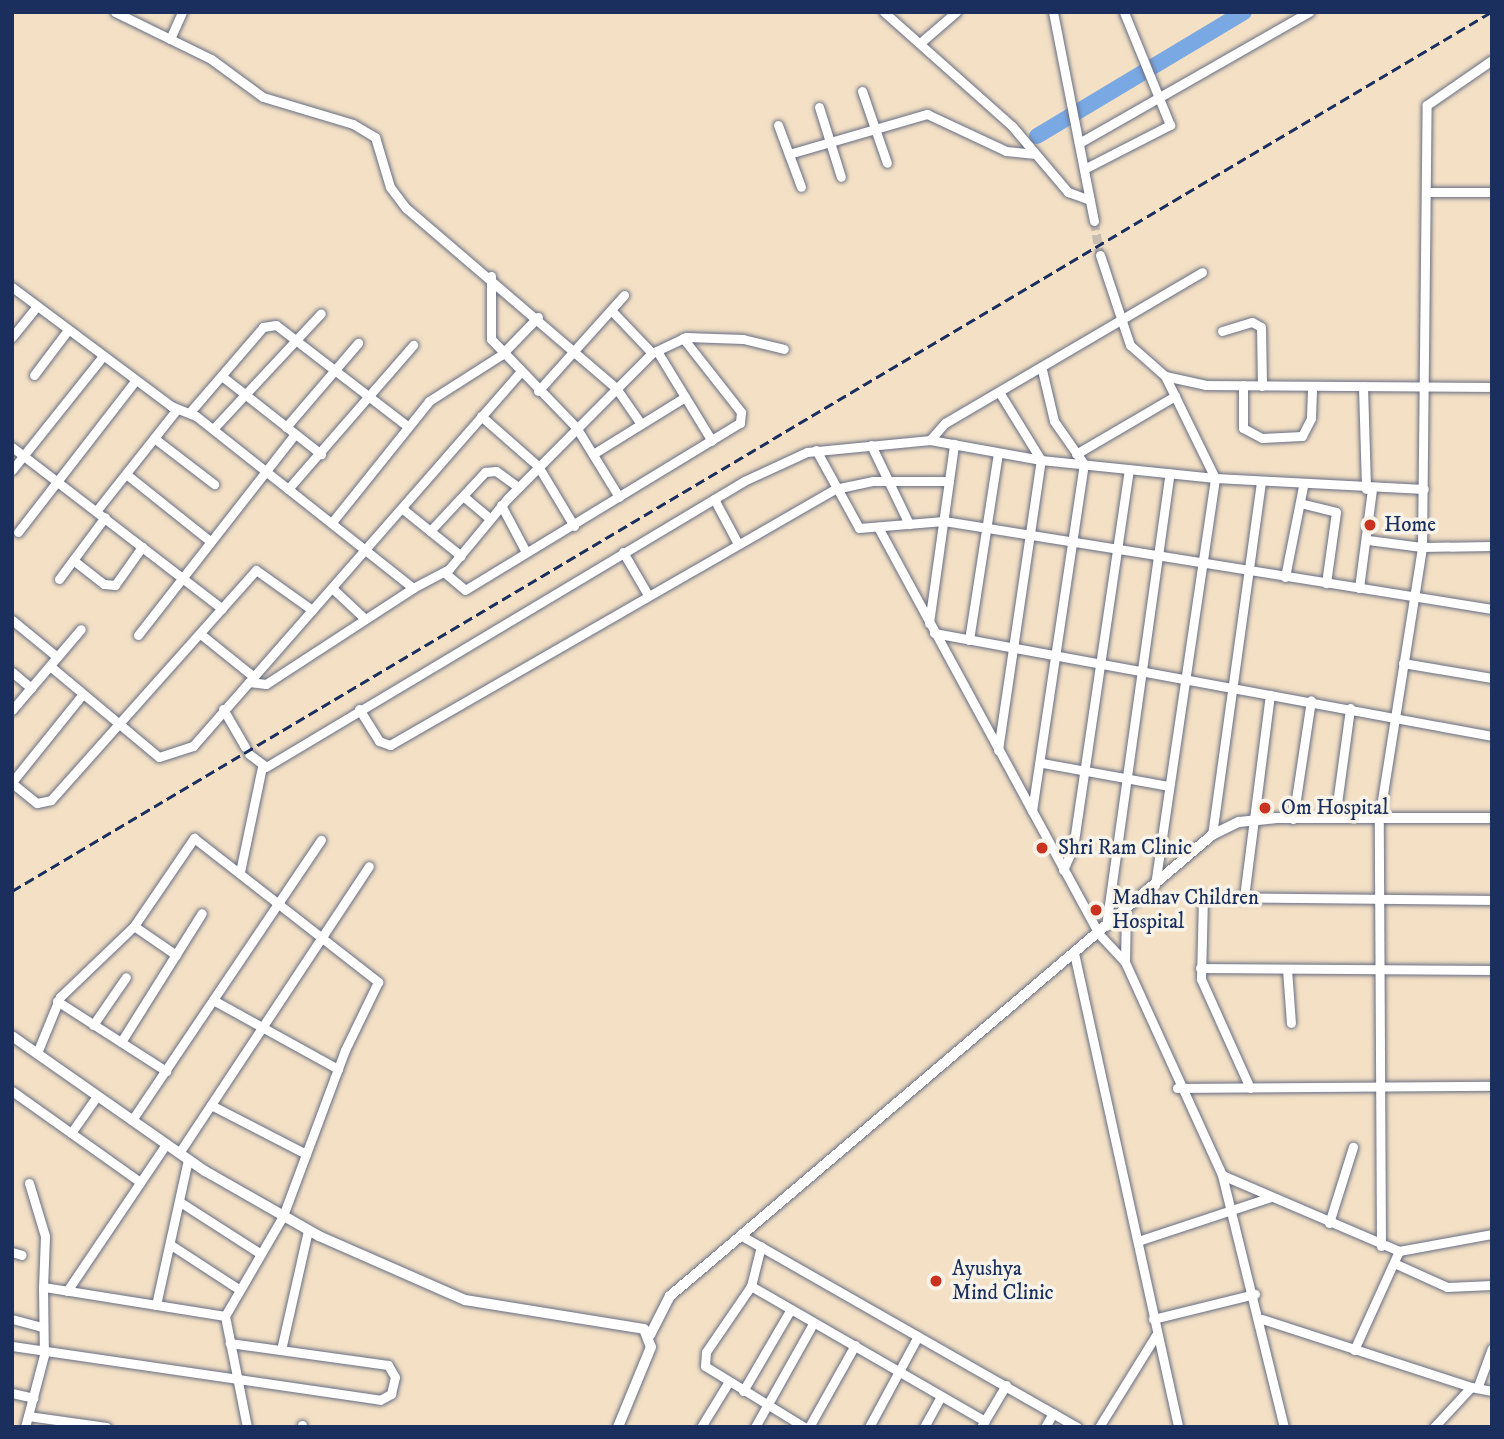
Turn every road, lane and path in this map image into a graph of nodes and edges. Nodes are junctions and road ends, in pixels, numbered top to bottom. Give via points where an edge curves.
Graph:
1 (115, 12) edge
2 (182, 12) edge
3 (884, 12) edge
4 (956, 12) edge
5 (1053, 12) edge
6 (1124, 12) edge
7 (1309, 12) edge
8 (170, 38) junction
9 (920, 43) junction
10 (1492, 60) edge
11 (862, 91) dead end
12 (1160, 93) junction
13 (819, 107) dead end
14 (778, 124) dead end
15 (875, 127) junction
16 (830, 141) junction
17 (1080, 143) junction
18 (789, 154) junction
19 (1033, 154) junction
20 (887, 163) dead end
21 (1084, 169) junction
22 (841, 177) dead end
23 (801, 187) dead end
24 (1427, 192) junction
25 (1492, 192) edge
26 (1090, 200) junction
27 (1094, 221) tunnel mouth
28 (1100, 255) tunnel mouth
29 (1202, 272) dead end
30 (491, 276) junction
31 (12, 287) edge
32 (624, 295) dead end
33 (37, 306) junction
34 (611, 310) junction
35 (321, 313) dead end
36 (538, 317) junction
37 (1119, 324) junction
38 (68, 330) junction
39 (1222, 331) dead end
40 (12, 337) edge
41 (683, 338) junction
42 (298, 340) junction
43 (358, 343) dead end
44 (413, 345) dead end
45 (784, 349) dead end
46 (575, 351) junction
47 (655, 352) junction
48 (501, 355) junction
49 (103, 356) junction
50 (335, 370) junction
51 (1042, 370) junction
52 (519, 373) junction
53 (34, 375) dead end
54 (1165, 376) junction
55 (223, 377) junction
56 (135, 381) junction
57 (1243, 385) junction
58 (1262, 386) junction
59 (1312, 386) junction
60 (1363, 386) junction
61 (1423, 387) junction
62 (1492, 387) edge
63 (616, 388) junction
64 (538, 391) junction
65 (244, 394) junction
66 (1001, 395) junction
67 (1175, 396) junction
68 (685, 397) junction
69 (370, 398) junction
70 (177, 409) junction
71 (190, 412) junction
72 (481, 416) junction
73 (641, 424) junction
74 (407, 426) junction
75 (286, 427) junction
76 (576, 427) junction
77 (213, 429) junction
78 (295, 434) junction
79 (155, 438) junction
80 (930, 440) junction
81 (712, 441) junction
82 (954, 444) junction
83 (872, 445) junction
84 (12, 447) edge
85 (816, 450) junction
86 (998, 453) junction
87 (321, 454) junction
88 (593, 454) junction
89 (1076, 454) junction
90 (24, 456) junction
91 (1041, 460) junction
92 (1084, 464) junction
93 (538, 466) junction
94 (1129, 469) junction
95 (12, 470) edge
96 (266, 471) junction
97 (1170, 473) junction
98 (126, 474) junction
99 (1215, 478) junction
100 (890, 481) junction
101 (949, 481) junction
102 (59, 482) junction
103 (1261, 482) junction
104 (214, 484) dead end
105 (1303, 486) junction
106 (519, 487) junction
107 (288, 489) junction
108 (835, 489) junction
109 (1369, 489) junction
110 (1424, 489) junction
111 (463, 496) junction
112 (619, 497) junction
113 (713, 499) junction
114 (1300, 503) junction
115 (501, 505) junction
116 (404, 510) junction
117 (101, 513) junction
118 (490, 519) junction
119 (333, 521) junction
120 (944, 522) junction
121 (909, 524) junction
122 (575, 526) junction
123 (878, 527) junction
124 (987, 530) junction
125 (430, 531) junction
126 (18, 532) dead end
127 (1029, 537) junction
128 (1368, 540) junction
129 (210, 541) junction
130 (1074, 543) junction
131 (738, 544) junction
132 (1492, 546) edge
133 (142, 547) junction
134 (1422, 547) junction
135 (367, 550) junction
136 (1117, 550) junction
137 (526, 552) junction
138 (623, 552) junction
139 (460, 556) junction
140 (1158, 557) junction
141 (73, 560) junction
142 (1202, 564) junction
143 (1248, 571) junction
144 (445, 573) junction
145 (1285, 577) junction
146 (182, 578) junction
147 (59, 579) dead end
148 (1326, 583) junction
149 (332, 588) junction
150 (413, 588) junction
151 (1359, 588) junction
152 (648, 595) junction
153 (1415, 596) junction
154 (222, 609) junction
155 (1492, 609) edge
156 (312, 610) junction
157 (365, 619) junction
158 (12, 620) edge
159 (80, 629) dead end
160 (931, 629) junction
161 (138, 635) dead end
162 (203, 636) junction
163 (969, 640) junction
164 (1013, 648) junction
165 (1058, 655) junction
166 (57, 657) junction
167 (1100, 663) junction
168 (1404, 663) junction
169 (50, 666) junction
170 (12, 672) edge
171 (1140, 672) junction
172 (1492, 678) edge
173 (252, 679) junction
174 (1184, 681) junction
175 (31, 688) junction
176 (1230, 691) junction
177 (82, 695) junction
178 (1270, 695) junction
179 (1311, 700) junction
180 (1350, 708) junction
181 (223, 709) junction
182 (359, 709) junction
183 (12, 710) edge
184 (1394, 719) junction
185 (116, 725) junction
186 (1492, 736) edge
187 (998, 750) junction
188 (1042, 763) junction
189 (264, 767) junction
190 (1084, 771) junction
191 (1125, 778) junction
192 (12, 782) edge
193 (1169, 786) junction
194 (1032, 811) junction
195 (1335, 818) junction
196 (1492, 818) edge
197 (1293, 819) junction
198 (1379, 819) junction
199 (1249, 820) junction
200 (1212, 835) junction
201 (321, 840) dead end
202 (369, 866) dead end
203 (1063, 870) junction
204 (240, 872) junction
205 (1155, 885) junction
206 (1244, 897) junction
207 (1380, 899) junction
208 (1492, 900) edge
209 (279, 903) junction
210 (1126, 909) junction
211 (202, 912) dead end
212 (134, 926) junction
213 (1102, 929) junction
214 (323, 936) junction
215 (1074, 953) junction
216 (176, 956) junction
217 (1125, 962) junction
218 (1200, 968) junction
219 (1287, 969) junction
220 (1380, 970) junction
221 (1492, 970) edge
222 (126, 976) dead end
223 (213, 1000) junction
224 (57, 1001) junction
225 (1291, 1023) dead end
226 (93, 1025) junction
227 (259, 1031) junction
228 (12, 1036) edge
229 (121, 1042) junction
230 (37, 1053) junction
231 (338, 1069) junction
232 (166, 1071) junction
233 (1492, 1086) edge
234 (1381, 1087) junction
235 (1177, 1088) junction
236 (1250, 1088) junction
237 (12, 1091) edge
238 (97, 1096) junction
239 (211, 1105) junction
240 (132, 1121) junction
241 (71, 1133) junction
242 (166, 1144) junction
243 (1353, 1147) dead end
244 (306, 1154) junction
245 (184, 1156) junction
246 (1222, 1175) junction
247 (140, 1182) junction
248 (30, 1183) dead end
249 (1272, 1197) junction
250 (180, 1202) junction
251 (1233, 1214) junction
252 (283, 1216) junction
253 (1329, 1223) junction
254 (308, 1230) junction
255 (1492, 1234) edge
256 (742, 1236) junction
257 (1138, 1241) junction
258 (171, 1245) junction
259 (761, 1246) junction
260 (1381, 1246) junction
261 (1399, 1251) junction
262 (261, 1254) junction
263 (1394, 1263) junction
264 (1492, 1285) edge
265 (751, 1286) junction
266 (43, 1287) junction
267 (240, 1290) junction
268 (67, 1291) junction
269 (1255, 1294) junction
270 (156, 1305) junction
271 (791, 1309) junction
272 (225, 1316) junction
273 (12, 1319) edge
274 (1153, 1319) junction
275 (1262, 1319) junction
276 (814, 1322) junction
277 (42, 1327) junction
278 (650, 1335) junction
279 (1156, 1335) junction
280 (918, 1336) junction
281 (230, 1342) junction
282 (855, 1345) junction
283 (12, 1346) edge
284 (1492, 1348) edge
285 (281, 1350) junction
286 (1354, 1350) junction
287 (44, 1355) junction
288 (899, 1370) junction
289 (238, 1382) junction
290 (728, 1383) junction
291 (1006, 1385) junction
292 (1475, 1387) junction
293 (743, 1391) junction
294 (1492, 1391) edge
295 (12, 1393) edge
296 (941, 1396) junction
297 (33, 1398) junction
298 (767, 1405) junction
299 (1054, 1413) junction
300 (28, 1416) junction
301 (12, 1423) edge
302 (983, 1424) edge
303 (87, 1425) edge
304 (24, 1427) edge
305 (106, 1427) edge
306 (247, 1427) edge
307 (618, 1427) edge
308 (701, 1427) edge
309 (755, 1427) edge
310 (804, 1427) edge
311 (809, 1427) edge
312 (869, 1427) edge
313 (923, 1427) edge
314 (1045, 1427) edge
315 (1077, 1427) edge
316 (1099, 1427) edge
317 (1178, 1427) edge
318 (1284, 1427) edge
319 (1434, 1427) edge

1 - 8 street
2 - 8 street
3 - 9 street
4 - 9 street
5 - 17 street
6 - 12 street
7 - 12 street
8 - 30 street via 263,97 360,127 384,157 390,187 406,208
9 - 19 street via 1012,126
10 - 24 street via 1429,100
11 - 15 street
12 - 17 street
12 - 21 street via 1171,119 1166,130
13 - 16 street
14 - 18 street
15 - 16 street
15 - 19 street via 926,114 1006,151
15 - 20 street
16 - 18 street
16 - 22 street
17 - 21 street
18 - 23 street
19 - 26 street via 1068,192
21 - 26 street
24 - 25 street
24 - 61 street
26 - 27 street
28 - 37 street
29 - 37 street
30 - 36 street
30 - 48 street via 490,335
31 - 33 street
32 - 34 street
33 - 38 street
33 - 40 street
34 - 46 street
34 - 47 street
35 - 42 street
36 - 46 street
36 - 48 street
37 - 51 street
37 - 54 street via 1138,355
38 - 49 street
38 - 53 street
39 - 58 street via 1252,322 1261,327
41 - 45 street via 734,338
41 - 47 street
41 - 81 street via 743,415
42 - 50 street
42 - 55 street via 276,324 263,327
42 - 65 street via 259,386
43 - 50 street
44 - 69 street
46 - 63 street
46 - 64 street
47 - 63 street
47 - 68 street
48 - 52 street
48 - 74 street via 434,397
49 - 56 street
49 - 90 street
50 - 69 street
50 - 75 street
51 - 66 street
51 - 89 street via 1054,421
52 - 64 street
52 - 72 street
54 - 57 street
54 - 67 street
55 - 65 street
55 - 71 street
56 - 70 street
56 - 102 street
57 - 58 street
57 - 59 street via 1243,428 1262,438 1302,436 1311,418
58 - 59 street
59 - 60 street
60 - 61 street
60 - 109 street
61 - 62 street
61 - 110 street
63 - 73 street
63 - 76 street
64 - 76 street
65 - 75 street
65 - 77 street
66 - 80 street via 945,423
66 - 91 street
67 - 89 street
67 - 99 street
68 - 73 street
68 - 81 street
69 - 74 street
69 - 87 street
70 - 71 street
70 - 79 street
71 - 77 street
72 - 93 street
72 - 116 street
73 - 88 street
74 - 119 street
75 - 78 street
76 - 88 street
76 - 93 street
77 - 96 street
78 - 87 street
78 - 96 street
79 - 98 street
79 - 104 street
80 - 82 street
80 - 83 street
81 - 112 street
82 - 86 street
82 - 101 street
83 - 85 street
83 - 100 street
84 - 90 street
85 - 108 street
85 - 113 street
86 - 91 street
86 - 124 street
87 - 107 street
88 - 112 street
89 - 92 street
90 - 95 street
90 - 102 street
91 - 92 street
91 - 127 street
92 - 94 street
92 - 130 street
93 - 106 street
93 - 122 street
94 - 97 street
94 - 136 street
96 - 107 street
96 - 129 street
97 - 99 street
97 - 140 street
98 - 117 street
98 - 129 street
99 - 103 street
99 - 142 street
100 - 101 street
100 - 108 street
100 - 121 street
101 - 120 street
102 - 117 street
102 - 126 street
103 - 105 street
103 - 143 street
105 - 109 street
105 - 114 street
106 - 111 street via 491,470
106 - 115 street
107 - 119 street
108 - 123 street via 854,524
108 - 131 street
109 - 110 street
109 - 128 street
110 - 134 street
111 - 118 street
111 - 125 street
112 - 122 street
113 - 131 street
113 - 138 street
114 - 145 street
114 - 148 street via 1336,512
115 - 118 street
115 - 137 street
116 - 125 street
116 - 135 street
117 - 133 street
117 - 141 street
118 - 139 street
119 - 135 street
120 - 121 street
120 - 124 street
120 - 160 street
121 - 123 street
122 - 137 street
123 - 160 street
124 - 127 street
124 - 163 street
125 - 139 street
127 - 130 street
127 - 164 street
128 - 134 street
128 - 151 street
129 - 146 street
130 - 136 street
130 - 165 street
131 - 152 street
132 - 134 street
133 - 141 street via 110,586
133 - 146 street
134 - 153 street
135 - 149 street
135 - 150 street
136 - 140 street
136 - 167 street
137 - 144 street via 465,590
138 - 152 street
138 - 182 street
139 - 144 street
140 - 142 street
140 - 171 street
141 - 147 street
142 - 143 street
142 - 174 street
143 - 145 street
143 - 176 street
144 - 150 street
145 - 148 street
146 - 154 street
146 - 161 street
148 - 151 street
149 - 156 street
149 - 157 street
150 - 157 street
151 - 153 street
152 - 182 street via 390,745 379,741
153 - 155 street
153 - 168 street
154 - 156 street via 260,570
154 - 162 street
156 - 173 street
157 - 173 street via 266,684
158 - 166 street
159 - 166 street
160 - 163 street
160 - 187 street
162 - 173 street
162 - 185 street
163 - 164 street
164 - 165 street
164 - 187 street
165 - 167 street
165 - 188 street
166 - 169 street
167 - 171 street
167 - 190 street
168 - 172 street
168 - 184 street
169 - 175 street
169 - 177 street
170 - 175 street
171 - 174 street
171 - 191 street
173 - 181 street
174 - 176 street
174 - 193 street
175 - 183 street
176 - 178 street
176 - 200 street
177 - 185 street
177 - 192 street
178 - 179 street
178 - 199 street
179 - 180 street
179 - 197 street
180 - 184 street
180 - 195 street
181 - 185 street via 193,746 166,759
181 - 189 street via 247,750
182 - 189 street
184 - 186 street
184 - 198 street
185 - 192 street via 47,803
187 - 194 street
188 - 190 street
188 - 194 street
189 - 204 street
190 - 191 street
190 - 203 street via 1072,852
191 - 193 street
191 - 213 street
193 - 205 street
194 - 203 street
195 - 197 main road
195 - 198 main road
196 - 198 main road
197 - 199 main road
198 - 207 street
199 - 200 main road
199 - 206 street
200 - 205 main road
201 - 209 street
202 - 214 street
203 - 213 street
204 - 209 street
204 - 212 street via 190,839
205 - 210 main road
206 - 207 street
206 - 218 street via 1201,901
207 - 208 street
207 - 220 street
209 - 214 street
209 - 223 street
210 - 213 main road
210 - 217 street
211 - 216 street
212 - 216 street
212 - 224 street
213 - 215 main road
213 - 217 street
214 - 227 street
214 - 231 street via 378,982
215 - 256 main road
215 - 257 street
216 - 229 street
217 - 235 street
218 - 219 street
218 - 236 street
219 - 220 street
219 - 225 street
220 - 221 street
220 - 234 street
222 - 226 street
223 - 227 street
223 - 232 street
224 - 226 street
224 - 230 street
226 - 229 street
227 - 231 street
227 - 239 street
228 - 230 main road
229 - 232 street
230 - 238 main road
231 - 244 street
232 - 240 street
233 - 234 street
234 - 236 street
234 - 260 street
235 - 236 street
235 - 246 street
237 - 241 street
238 - 240 main road
238 - 241 street
239 - 244 street
239 - 245 street
240 - 242 main road
241 - 247 street
242 - 245 main road
242 - 247 street
243 - 253 street
244 - 252 street
245 - 250 street
245 - 252 main road
246 - 249 street
246 - 251 street
247 - 268 street
248 - 266 street via 45,1236
249 - 251 street
249 - 253 street
250 - 258 street
250 - 262 street
251 - 257 street
251 - 269 street
252 - 254 main road
252 - 262 street
253 - 260 street
254 - 278 main road via 465,1300 636,1326
254 - 285 street
255 - 261 street
256 - 259 street
256 - 278 main road via 670,1296
257 - 274 street
258 - 267 street
258 - 270 street
259 - 265 street
259 - 280 street
260 - 261 street
261 - 263 street
262 - 267 street
263 - 264 street via 1447,1287
263 - 286 street
265 - 271 street
265 - 290 street via 704,1358
266 - 268 street
266 - 277 street
267 - 272 street
268 - 270 street
269 - 274 street
269 - 275 street
270 - 272 street
271 - 276 street
271 - 293 street
272 - 281 street
273 - 277 street
274 - 279 street
275 - 286 street
275 - 318 street
276 - 282 street
276 - 298 street
277 - 287 street
278 - 307 main road
279 - 316 street
279 - 317 street
280 - 288 street
280 - 291 street
281 - 285 street
281 - 289 street
282 - 288 street
282 - 311 street
283 - 287 street
284 - 292 street
285 - 289 street via 388,1365 395,1372 391,1394 380,1400
286 - 292 street
287 - 289 street
287 - 297 street
288 - 296 street
288 - 312 street
289 - 306 street
290 - 293 street
290 - 308 street
291 - 299 street
291 - 302 street
292 - 294 street
292 - 319 street
293 - 298 street
295 - 297 street
296 - 302 street
296 - 313 street
297 - 300 street
298 - 309 street
298 - 310 street
299 - 314 street
299 - 315 street
300 - 303 street
300 - 304 street
301 - 304 street
303 - 305 street

